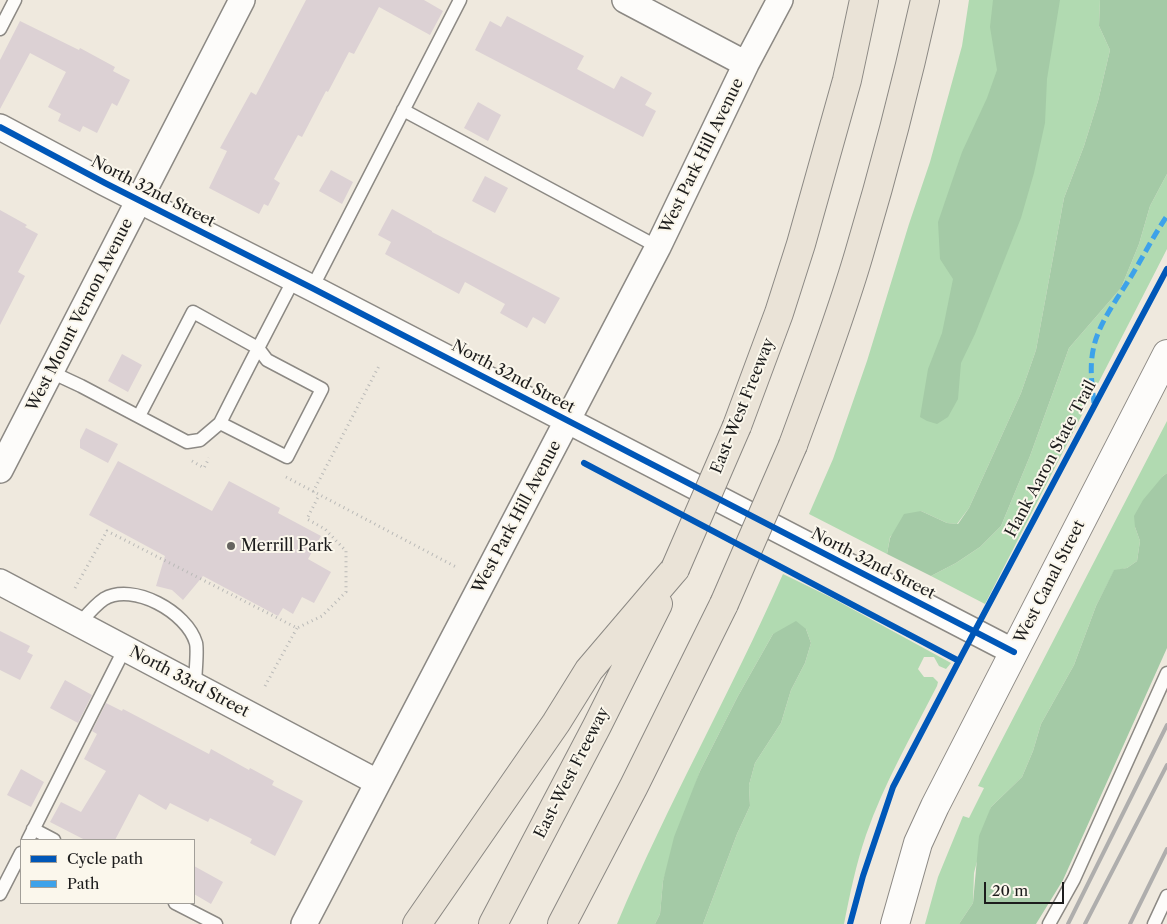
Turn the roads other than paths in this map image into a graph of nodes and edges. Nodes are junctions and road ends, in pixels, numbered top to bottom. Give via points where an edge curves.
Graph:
1 (14, 0) edge
2 (242, 0) edge
3 (460, 0) edge
4 (625, 0) edge
5 (780, 0) edge
6 (864, 0) edge
7 (925, 0) edge
8 (0, 29) edge
9 (746, 64) junction
10 (404, 110) junction
11 (0, 127) edge
12 (140, 200) junction
13 (658, 247) junction
14 (303, 284) junction
15 (258, 348) junction
16 (1167, 354) edge
17 (51, 372) junction
18 (139, 416) junction
19 (567, 421) junction
20 (220, 423) junction
21 (0, 470) edge
22 (675, 569) junction
23 (0, 582) edge
24 (79, 624) junction
25 (125, 648) junction
26 (1014, 652) junction
27 (1167, 673) edge
28 (195, 685) junction
29 (377, 782) junction
30 (30, 835) edge
31 (49, 839) edge
32 (20, 855) edge
33 (0, 894) edge
34 (1167, 896) edge
35 (177, 904) edge
36 (216, 924) edge
37 (304, 924) edge
38 (417, 924) edge
39 (493, 924) edge
40 (562, 924) edge
41 (895, 924) edge
42 (1050, 924) edge
43 (1154, 924) edge

1 - 8 lane
2 - 12 street, West Mount Vernon Avenue
3 - 10 lane
4 - 9 street
5 - 9 street, West Park Hill Avenue
6 - 22 highway, East-West Freeway, bridge via 847,80 779,313 737,426
7 - 40 highway, bridge via 907,84 859,256 793,445 724,604
9 - 13 street, West Park Hill Avenue
10 - 13 lane
10 - 14 lane
11 - 12 street, North 32nd Street
12 - 14 street, North 32nd Street
12 - 17 street, West Mount Vernon Avenue
13 - 19 street, West Park Hill Avenue
14 - 15 lane
14 - 19 street, North 32nd Street
15 - 18 lane via 193,312
15 - 20 lane
15 - 20 lane via 267,360 322,389 286,457
16 - 26 street, West Canal Street
17 - 18 lane
17 - 21 street, West Mount Vernon Avenue
18 - 20 lane via 187,442 200,440
19 - 26 street, North 32nd Street
19 - 29 street, West Park Hill Avenue
22 - 38 highway via 588,670 556,723
22 - 39 highway, East-West Freeway
23 - 24 street, North 33rd Street
24 - 25 street, North 33rd Street
24 - 28 lane via 104,600 124,594 167,608 186,625 196,643
25 - 28 street, North 33rd Street
25 - 30 lane
26 - 41 street, West Canal Street via 918,843
27 - 42 lane via 1074,879
28 - 29 street, North 33rd Street
29 - 37 street, West Park Hill Avenue
30 - 31 lane
32 - 33 lane
34 - 43 lane
35 - 36 lane

